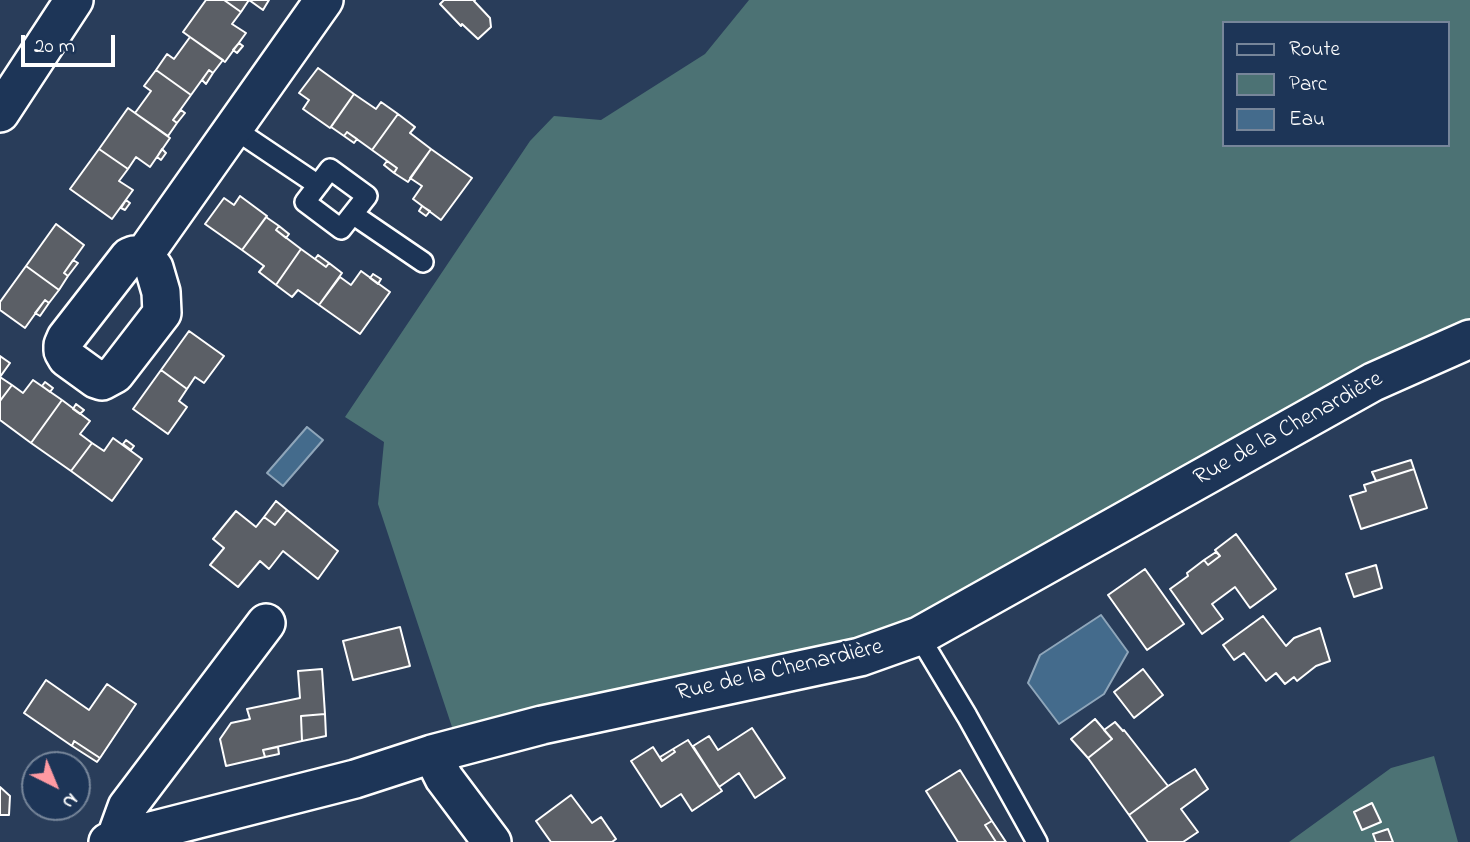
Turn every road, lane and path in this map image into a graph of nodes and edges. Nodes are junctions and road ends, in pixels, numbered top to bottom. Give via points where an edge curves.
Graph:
1 (74, 0) edge
2 (324, 0) edge
3 (0, 113) edge
4 (233, 128) junction
5 (318, 185) junction
6 (354, 215) junction
7 (144, 255) dead end
8 (423, 262) dead end
9 (1470, 339) edge
10 (266, 623) dead end
11 (919, 636) junction
12 (432, 754) junction
13 (112, 841) edge
14 (492, 842) edge
15 (1037, 842) edge

1 - 3 street
2 - 4 street
4 - 5 lane
4 - 7 street
5 - 6 lane via 305,202 341,229
5 - 6 lane via 330,169 368,197
6 - 8 lane
9 - 11 street, Rue de la Chenardière via 1373,382
10 - 13 street, Rue de la Chenardière via 127,807
11 - 12 street, Rue de la Chenardière via 860,657 542,725
11 - 15 lane
12 - 13 street, Rue de la Chenardière via 355,779
12 - 14 street via 444,778

